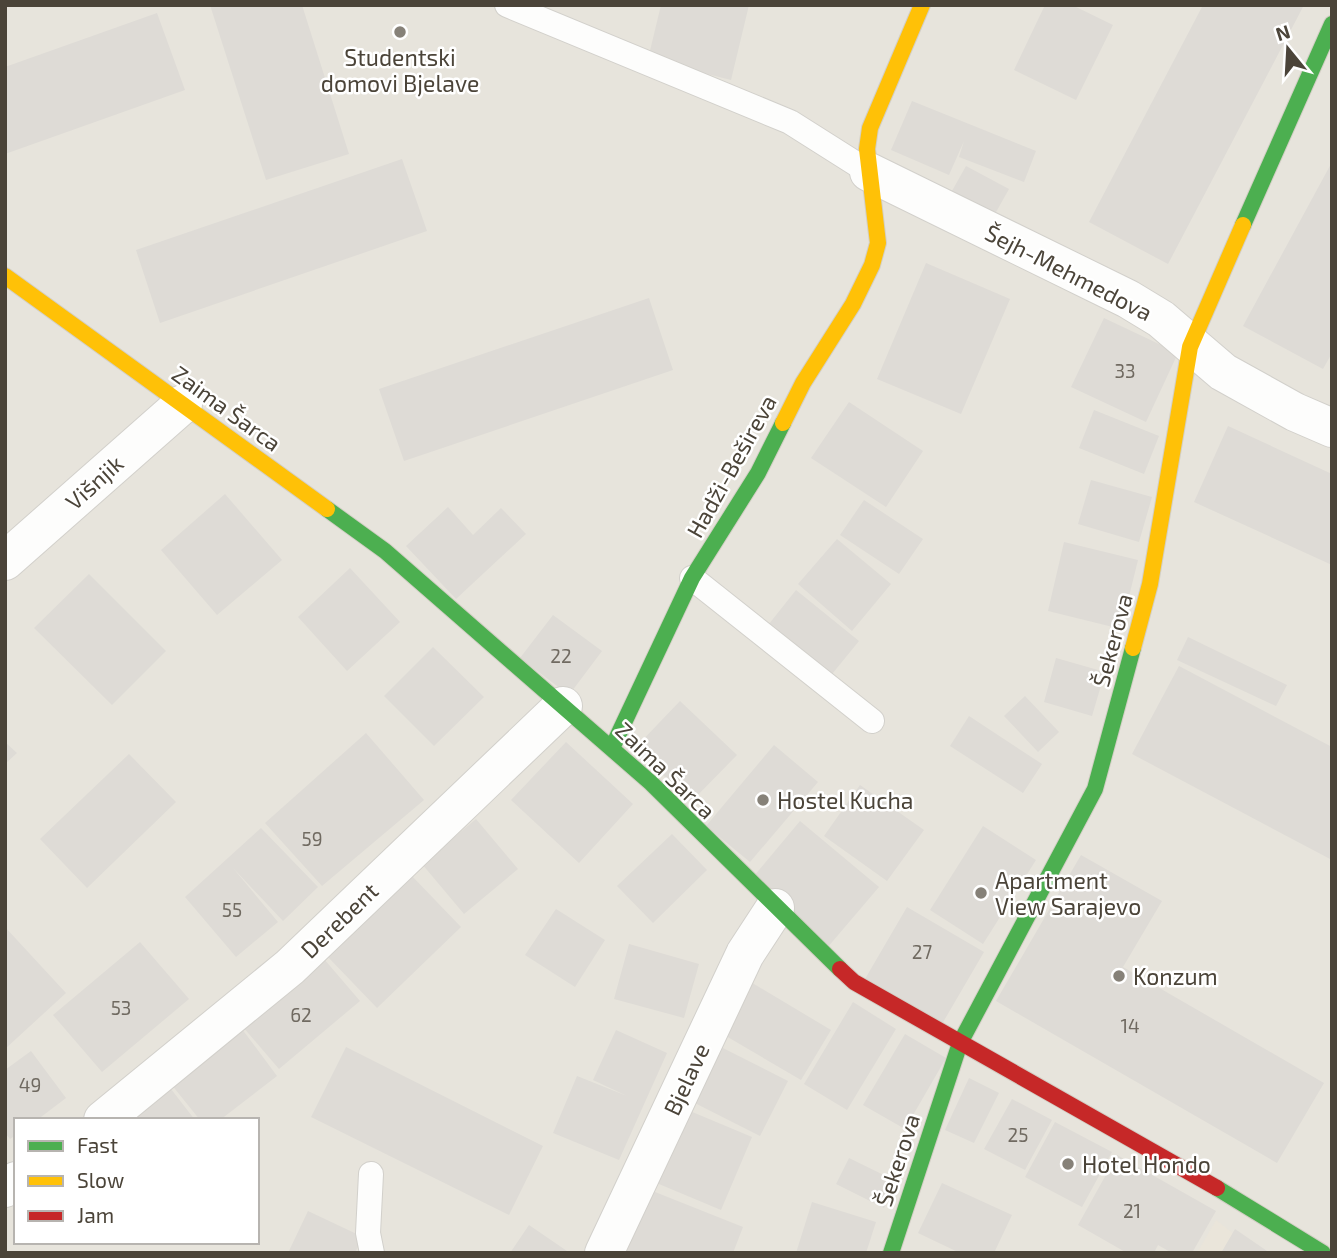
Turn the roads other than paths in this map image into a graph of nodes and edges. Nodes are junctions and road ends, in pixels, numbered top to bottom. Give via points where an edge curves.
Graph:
1 (507, 5) edge
2 (922, 5) edge
3 (1332, 24) edge
4 (873, 189) junction
5 (5, 276) edge
6 (1190, 347) junction
7 (183, 404) junction
8 (1332, 428) edge
9 (5, 561) edge
10 (692, 578) junction
11 (564, 706) junction
12 (872, 721) dead end
13 (612, 748) junction
14 (775, 908) junction
15 (960, 1043) junction
16 (105, 1118) edge
17 (371, 1174) dead end
18 (372, 1253) edge
19 (604, 1253) edge
20 (891, 1253) edge
21 (1322, 1253) edge

1 - 4 lane via 790,122
2 - 4 street, Hadži-Bešireva via 870,128
3 - 6 street, Šekerova
4 - 6 street, Šejh-Mehmedova via 1128,299 1161,319
4 - 10 street, Hadži-Bešireva via 878,243 858,295 803,383 758,473
5 - 7 street, Zaima Šarca
6 - 8 street, Šejh-Mehmedova via 1252,389
6 - 15 street, Šekerova via 1150,584 1096,789
7 - 9 street, Višnjik
7 - 11 street, Zaima Šarca via 385,551
10 - 12 lane
10 - 13 street, Hadži-Bešireva
11 - 13 street, Zaima Šarca
11 - 16 street, Derebent via 290,967
13 - 14 street, Zaima Šarca
14 - 15 street, Zaima Šarca via 854,982
14 - 19 street, Bjelave via 745,954
15 - 20 street, Šekerova
15 - 21 street, Zaima Šarca via 1172,1161
17 - 18 lane

